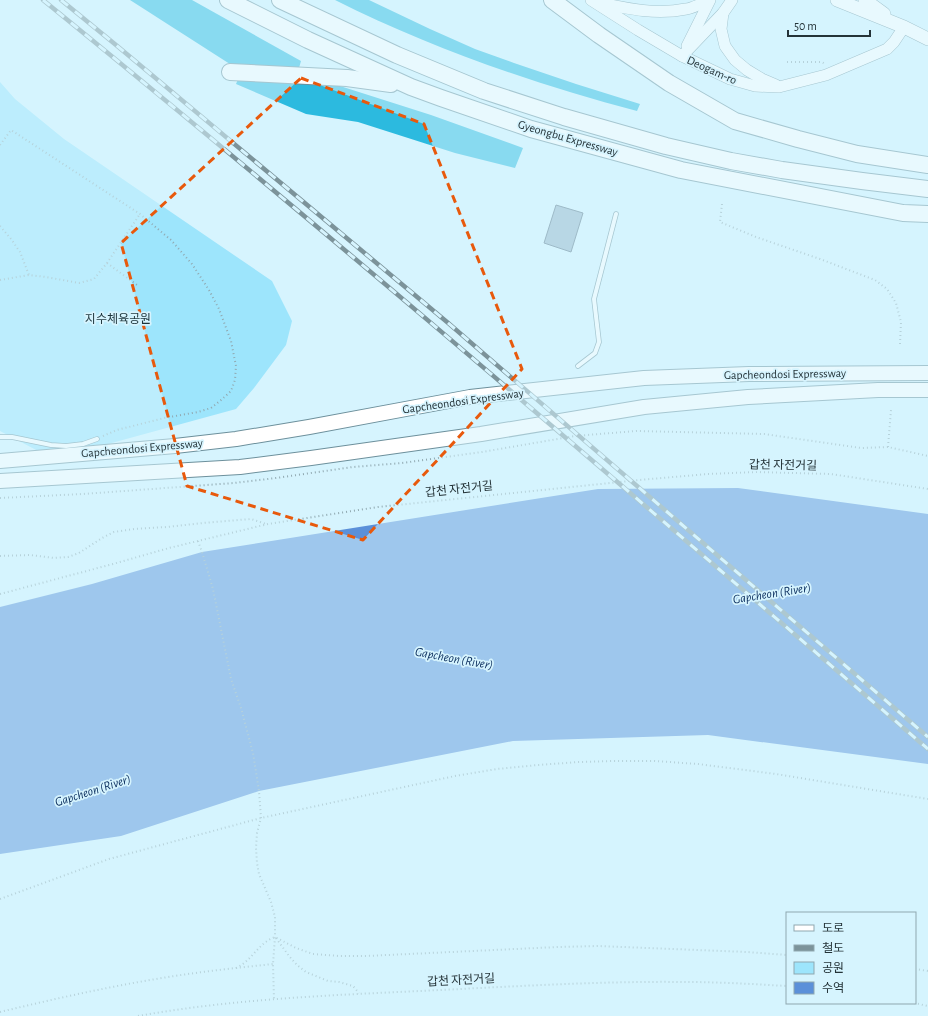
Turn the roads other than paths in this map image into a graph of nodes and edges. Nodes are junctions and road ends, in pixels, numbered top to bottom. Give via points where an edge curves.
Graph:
1 (228, 0) edge
2 (280, 0) edge
3 (552, 0) edge
4 (710, 0) edge
5 (732, 0) edge
6 (837, 0) edge
7 (865, 0) edge
8 (592, 1) edge
9 (723, 12) junction
10 (904, 27) junction
11 (928, 39) edge
12 (682, 56) junction
13 (230, 72) dead end
14 (411, 87) junction
15 (779, 87) junction
16 (928, 165) edge
17 (928, 189) edge
18 (616, 214) dead end
19 (928, 214) edge
20 (578, 366) dead end
21 (928, 372) edge
22 (928, 390) edge
23 (0, 437) edge
24 (97, 440) road end
25 (0, 461) edge
26 (0, 480) edge

1 - 14 highway, Gyeongbu Expressway
2 - 17 highway, Gyeongbu Expressway via 404,58 484,91 564,117 666,146 732,161 862,182
3 - 16 highway via 669,83 735,121 857,154
4 - 8 street via 688,9 664,12
4 - 12 street
5 - 9 street
6 - 10 main road
7 - 10 main road
8 - 12 street, Deogam-ro
9 - 12 street
9 - 15 street via 721,29 725,46 735,60 747,70
10 - 11 main road
10 - 15 street, Deogam-ro via 888,50 826,74
12 - 15 street, Deogam-ro via 730,79 755,86
13 - 14 highway via 347,78
14 - 19 highway, Gyeongbu Expressway via 531,129 681,170 903,213
18 - 20 lane via 594,299 599,342 595,354
21 - 25 highway, Gapcheondosi Expressway via 644,378 470,397 229,440
22 - 26 highway, Gapcheondosi Expressway via 878,390 756,397 644,407 481,434 240,467
23 - 24 lane via 66,446

